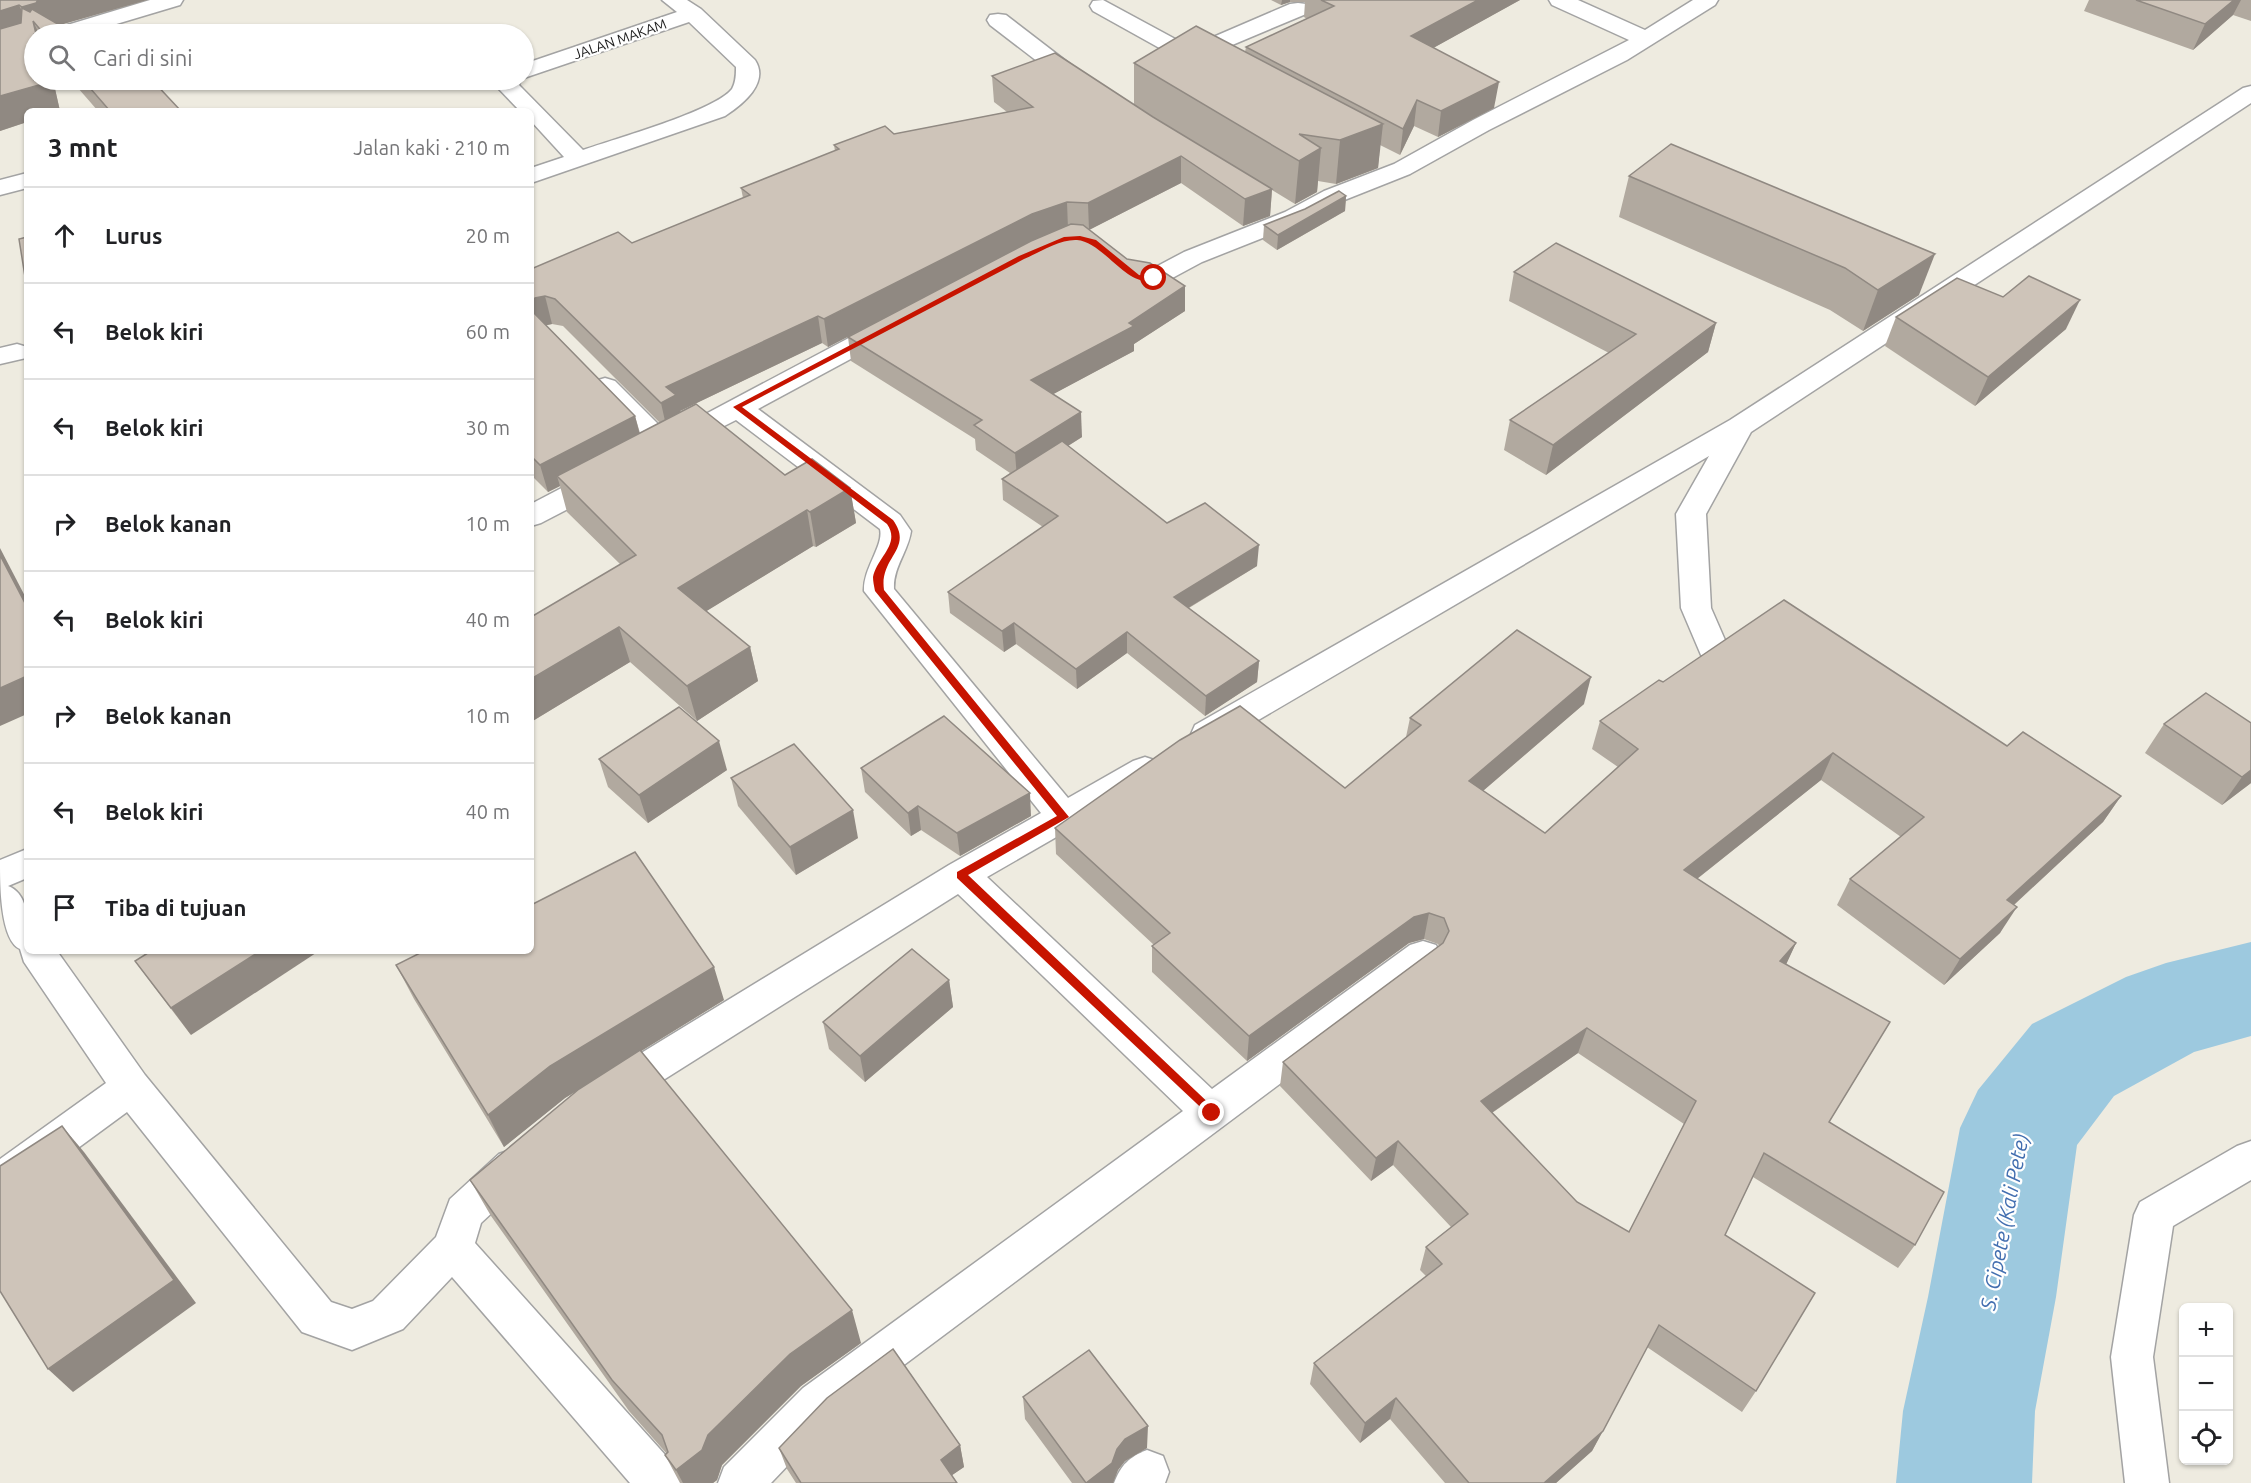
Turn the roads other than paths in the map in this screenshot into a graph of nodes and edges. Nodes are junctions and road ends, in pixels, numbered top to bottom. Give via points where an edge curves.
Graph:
1 (172, 0) edge
2 (673, 0) edge
3 (1560, 0) edge
4 (1707, 0) edge
5 (1101, 6) dead end
6 (1298, 9) dead end
7 (693, 14) junction
8 (998, 20) dead end
9 (95, 24) edge
10 (1646, 39) junction
11 (1189, 55) junction
12 (534, 69) edge
13 (1230, 77) edge
14 (511, 90) edge
15 (2251, 93) edge
16 (1103, 98) edge
17 (527, 108) edge
18 (535, 117) edge
19 (578, 158) junction
20 (534, 175) edge
21 (24, 181) edge
22 (0, 188) edge
23 (1102, 249) edge
24 (906, 318) edge
25 (584, 366) edge
26 (737, 407) junction
27 (1740, 426) junction
28 (644, 458) junction
29 (534, 514) edge
30 (1713, 647) edge
31 (1064, 817) junction
32 (24, 864) edge
33 (0, 875) edge
34 (961, 875) junction
35 (0, 898) edge
36 (24, 933) edge
37 (38, 954) edge
38 (1423, 956) edge
39 (131, 1087) junction
40 (590, 1106) edge
41 (1212, 1113) junction
42 (534, 1149) edge
43 (2251, 1159) edge
44 (0, 1182) edge
45 (453, 1248) junction
46 (660, 1483) edge
47 (740, 1483) edge
48 (2147, 1483) edge

1 - 9 street
2 - 7 street, JALAN MAKAM
3 - 10 street
4 - 10 street
5 - 11 street
6 - 11 street
7 - 12 street, JALAN MAKAM
7 - 19 street via 747,64 749,76 744,90 717,111
8 - 16 street
10 - 23 street via 1392,163 1333,196 1284,211 1154,278 1137,277
11 - 13 street
14 - 17 street
15 - 27 street
18 - 19 street
19 - 20 street
21 - 22 street
24 - 26 street
25 - 28 street
26 - 28 street
26 - 31 street via 890,522 896,531 896,542 880,569 879,591
27 - 30 street via 1691,514 1696,608
27 - 31 street
28 - 29 street
31 - 34 street
32 - 33 street
34 - 40 street
34 - 41 street
35 - 36 street
37 - 39 street
38 - 41 street
39 - 44 street
39 - 45 street via 317,1318 352,1330 388,1315
41 - 47 street via 818,1403
42 - 45 street via 464,1212
43 - 48 street via 2154,1215 2132,1357
45 - 46 street

